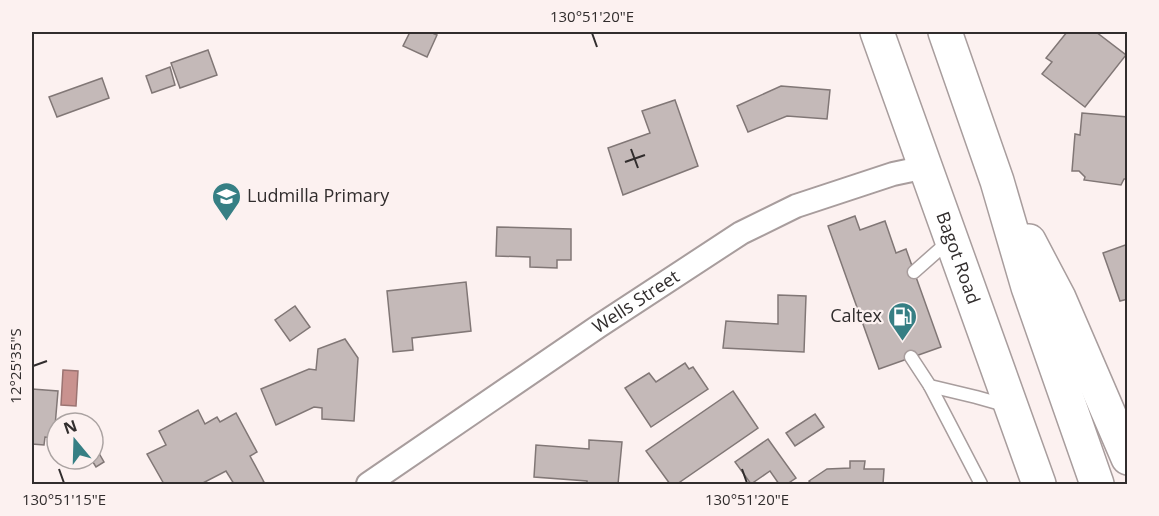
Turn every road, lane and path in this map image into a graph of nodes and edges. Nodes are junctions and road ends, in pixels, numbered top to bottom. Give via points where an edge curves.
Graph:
1 (878, 32) edge
2 (945, 32) edge
3 (926, 167) junction
4 (996, 181) junction
5 (951, 239) junction
6 (914, 272) dead end
7 (911, 357) dead end
8 (930, 386) junction
9 (1012, 408) junction
10 (1128, 458) edge
11 (1034, 482) edge
12 (368, 484) edge
13 (981, 484) edge
14 (1097, 484) edge

1 - 3 main road, Bagot Road
2 - 4 main road
3 - 5 main road, Bagot Road
3 - 12 street, Wells Street via 796,206 741,233
4 - 10 main road via 1059,298
4 - 14 main road via 1028,287
5 - 6 lane
5 - 9 main road, Bagot Road
7 - 8 lane
8 - 9 lane
8 - 13 lane
9 - 11 main road, Bagot Road

